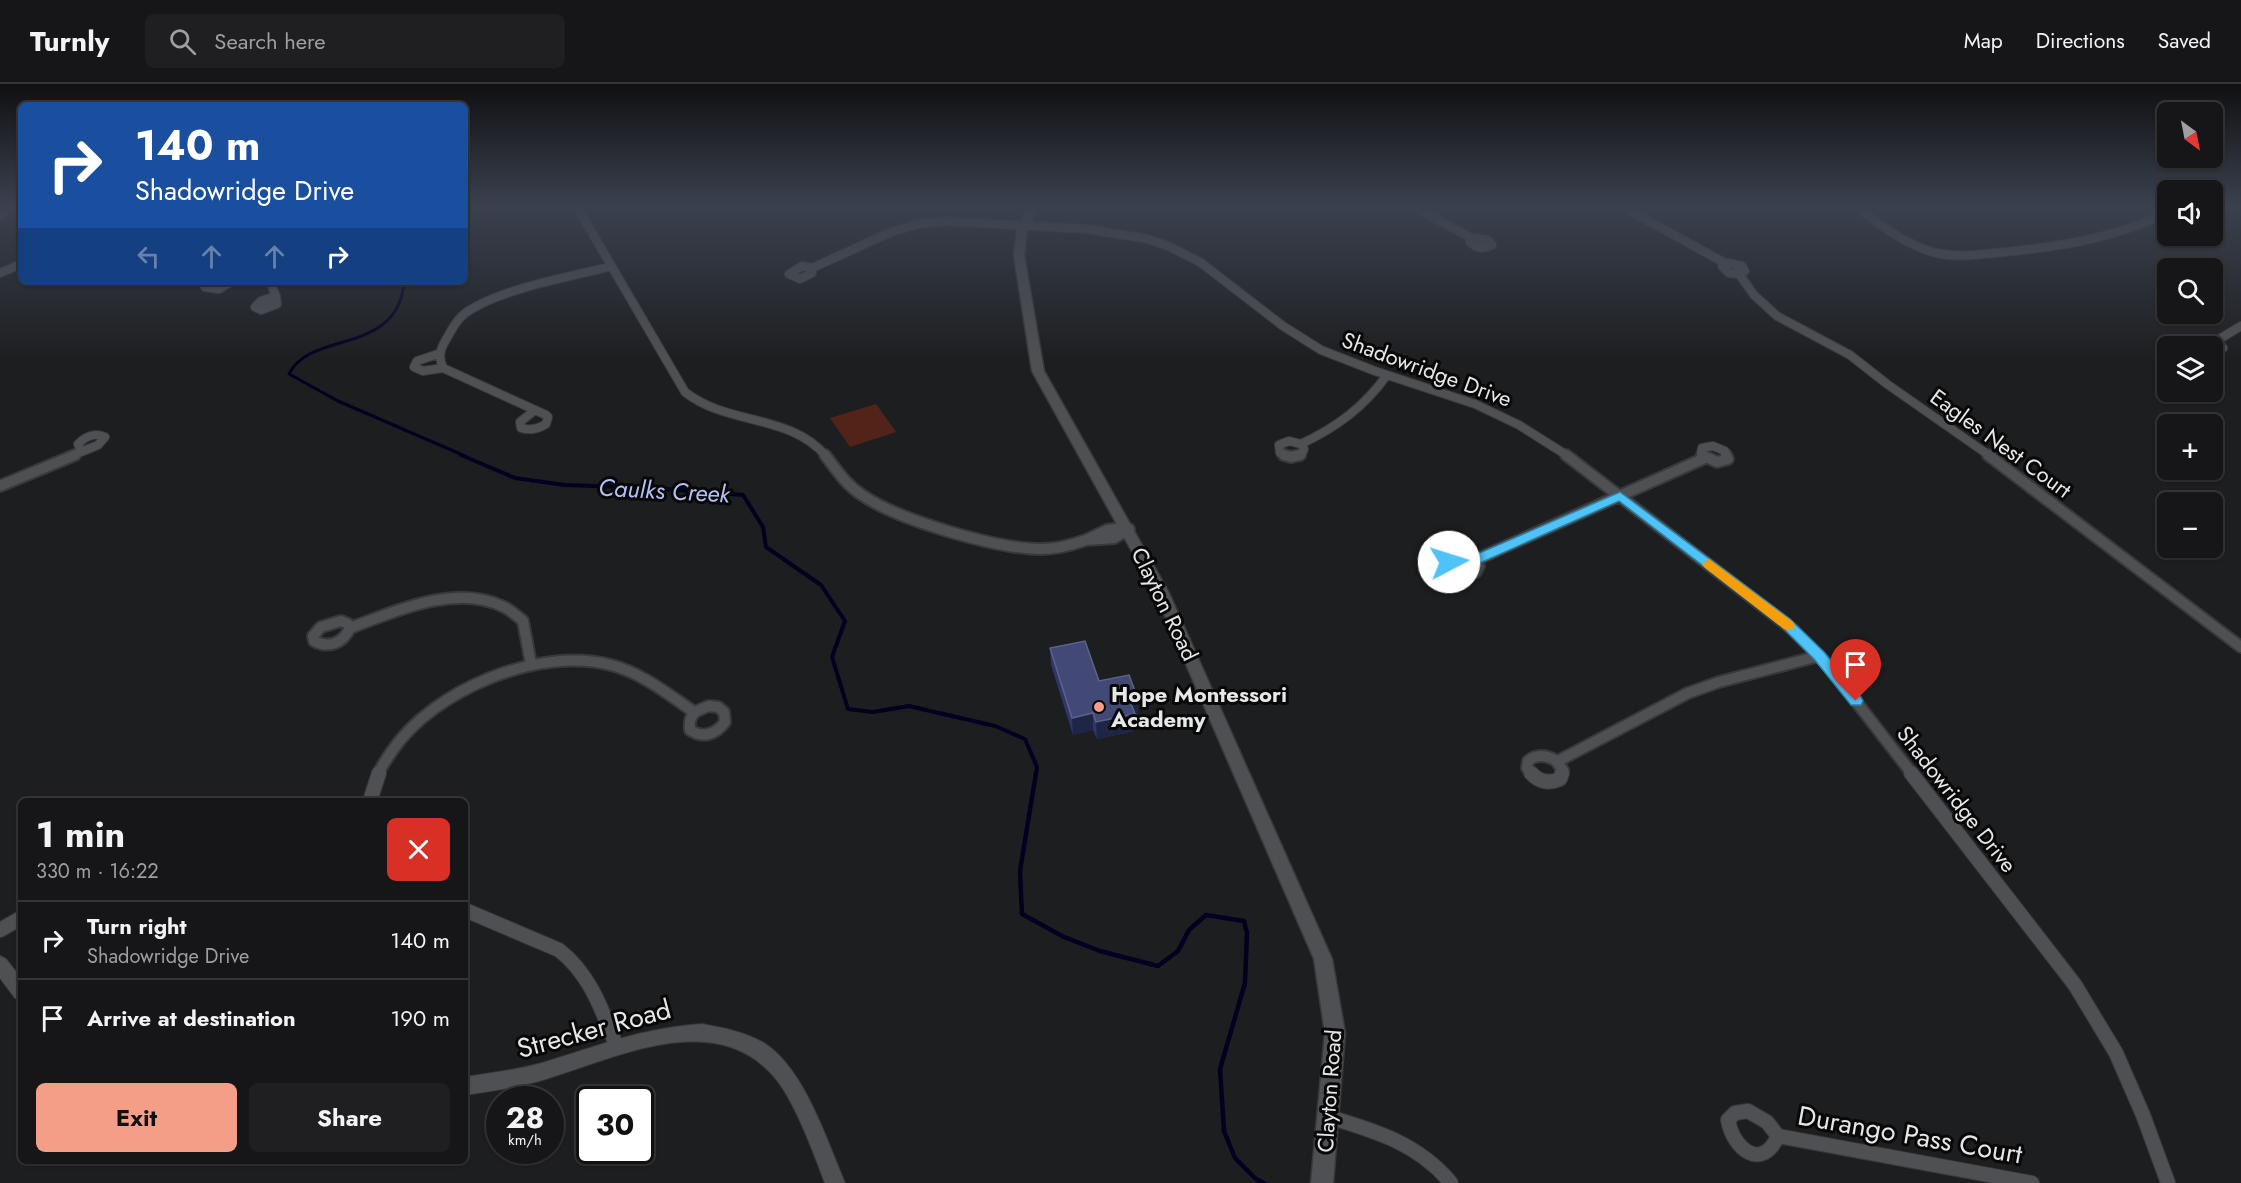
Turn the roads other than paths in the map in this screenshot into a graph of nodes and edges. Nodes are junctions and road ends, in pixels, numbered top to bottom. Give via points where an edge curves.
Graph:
1 (607, 258) edge
2 (831, 258) edge
3 (1020, 258) edge
4 (1191, 258) edge
5 (1716, 258) edge
6 (18, 265) edge
7 (612, 266) junction
8 (812, 268) dead end
9 (0, 273) edge
10 (207, 285) edge
11 (227, 285) edge
12 (271, 285) edge
13 (276, 296) dead end
14 (2241, 326) edge
15 (2223, 339) edge
16 (438, 354) junction
17 (443, 368) junction
18 (1387, 375) junction
19 (535, 410) dead end
20 (1301, 444) dead end
21 (81, 452) dead end
22 (1705, 458) dead end
23 (0, 486) edge
24 (1620, 496) junction
25 (1129, 530) junction
26 (1475, 560) dead end
27 (350, 628) dead end
28 (2241, 647) edge
29 (1819, 656) junction
30 (531, 664) junction
31 (694, 712) dead end
32 (1558, 762) dead end
33 (371, 798) edge
34 (468, 911) edge
35 (18, 920) edge
36 (0, 930) edge
37 (0, 964) edge
38 (18, 988) edge
39 (616, 1045) junction
40 (468, 1085) edge
41 (1329, 1117) junction
42 (1778, 1136) dead end
43 (835, 1183) edge
44 (1322, 1183) edge
45 (1451, 1183) edge
46 (2032, 1183) edge
47 (2168, 1183) edge

1 - 7 street
2 - 8 street, Shadowridge Drive
3 - 25 main road, Clayton Road via 1038,370
4 - 18 street, Shadowridge Drive via 1308,343
5 - 28 street, Eagles Nest Court via 1744,268 1744,273 1739,274 1777,316 1850,355
6 - 9 street
7 - 16 street via 498,296 478,305 457,321
7 - 25 street via 685,392 716,412 796,431 824,453 852,489 872,502 1010,546 1054,548 1123,536
10 - 11 street via 214,290
12 - 13 street
14 - 15 street
16 - 17 street
16 - 17 street via 417,361 414,367 418,371
17 - 19 street
18 - 20 street via 1354,415
18 - 24 street, Shadowridge Drive via 1449,394 1510,420 1553,445
21 - 23 street
22 - 24 street
24 - 26 street
24 - 29 street, Shadowridge Drive via 1786,623
25 - 41 main road, Clayton Road via 1162,592 1323,959 1335,1033
27 - 30 street via 417,605 449,600 482,601 509,610 524,621
29 - 32 street via 1688,693
29 - 47 street, Shadowridge Drive via 2075,985 2116,1053
30 - 31 street via 579,660 613,665 650,681
30 - 33 street via 464,690 425,717 389,753 377,774
34 - 39 street via 573,959 591,987
35 - 36 street
37 - 38 street
39 - 40 street, Strecker Road via 548,1070
39 - 43 street, Strecker Road via 691,1031 729,1037 749,1046 783,1072 815,1132
41 - 44 main road, Clayton Road
41 - 45 street via 1404,1142 1424,1155
42 - 46 street, Durango Pass Court

